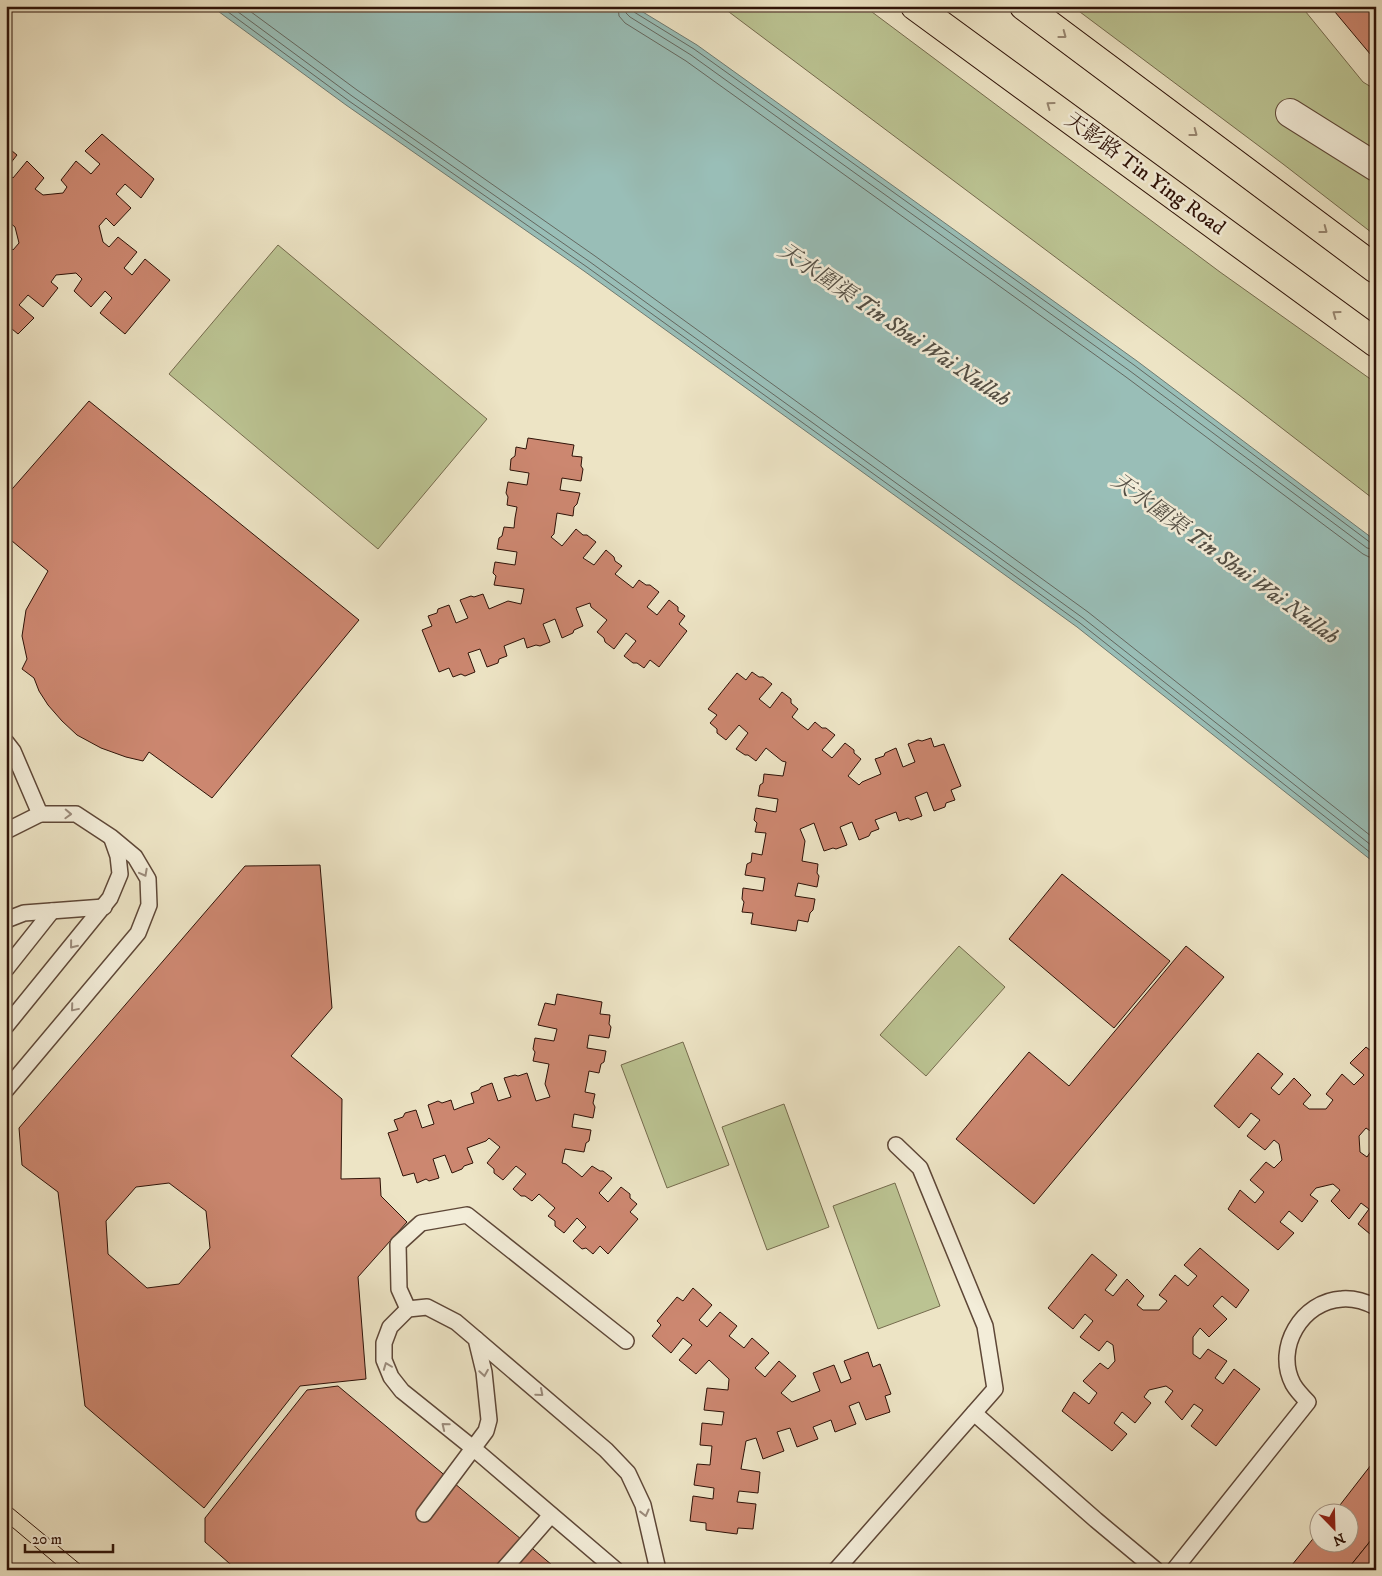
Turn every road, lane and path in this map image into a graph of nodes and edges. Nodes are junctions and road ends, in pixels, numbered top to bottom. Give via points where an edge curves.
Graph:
1 (915, 6) edge
2 (1024, 6) edge
3 (1290, 113) dead end
4 (1376, 167) edge
5 (1376, 269) edge
6 (1376, 343) edge
7 (6, 742) edge
8 (40, 814) junction
9 (6, 832) edge
10 (111, 838) junction
11 (104, 907) junction
12 (52, 910) junction
13 (6, 920) edge
14 (6, 969) edge
15 (6, 1026) edge
16 (6, 1090) edge
17 (896, 1145) dead end
18 (1376, 1307) edge
19 (408, 1309) junction
20 (476, 1339) junction
21 (626, 1341) dead end
22 (974, 1413) junction
23 (473, 1448) junction
24 (424, 1514) dead end
25 (551, 1515) junction
26 (502, 1570) edge
27 (616, 1570) edge
28 (658, 1570) edge
29 (836, 1570) edge
30 (1156, 1570) edge
31 (1174, 1570) edge

6 -> 1 main road, 天影路 Tin Ying Road
2 -> 5 main road
3 - 4 street
7 - 8 lane
8 - 9 lane
8 -> 10 lane via 76,814
10 - 11 lane via 120,874
10 -> 16 lane via 135,857 148,879 150,906 138,933
11 - 12 lane
11 -> 15 lane
12 - 13 lane via 24,913
12 - 14 lane
17 - 22 lane via 920,1168 984,1326 995,1389
18 - 31 lane via 1359,1300 1342,1299 1316,1307 1303,1318 1288,1345 1287,1360 1293,1384 1308,1402
19 - 20 lane via 427,1307 456,1322
19 - 21 lane via 399,1289 398,1244 421,1223 467,1215
23 -> 19 lane via 402,1391 391,1377 384,1360 384,1343 390,1327
20 -> 23 lane via 484,1372 489,1420 486,1431
20 -> 28 lane via 606,1450 628,1473 643,1505
22 - 29 lane
22 - 30 lane
23 - 24 lane
23 - 25 lane
25 - 26 lane
25 - 27 lane

